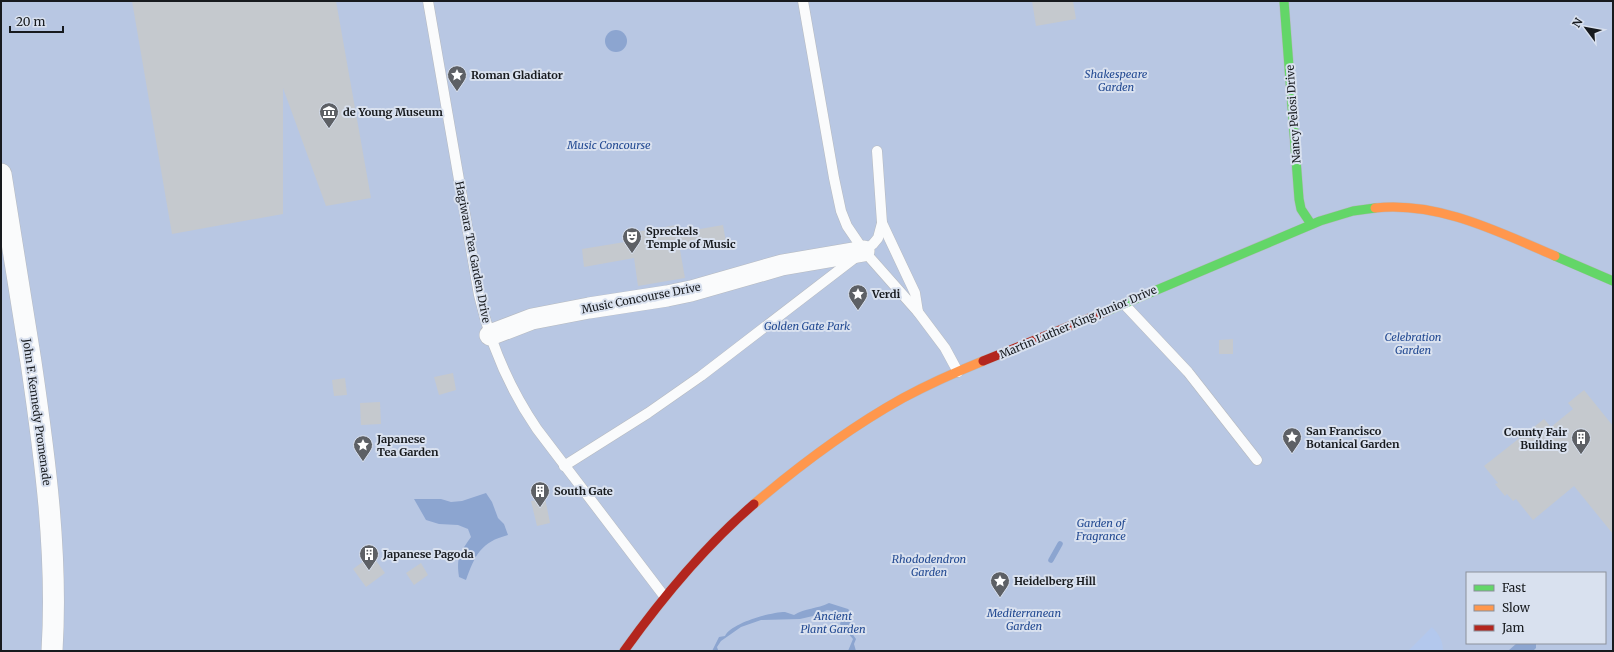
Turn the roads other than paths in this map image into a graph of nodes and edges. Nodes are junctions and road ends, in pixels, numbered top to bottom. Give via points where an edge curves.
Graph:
1 (428, 1) edge
2 (803, 1) edge
3 (1284, 1) edge
4 (877, 151) dead end
5 (1, 174) edge
6 (882, 223) junction
7 (1311, 224) junction
8 (864, 251) junction
9 (1613, 281) edge
10 (1124, 304) junction
11 (918, 312) junction
12 (490, 335) junction
13 (958, 372) junction
14 (1257, 460) dead end
15 (564, 466) junction
16 (664, 596) junction
17 (52, 651) edge
18 (624, 651) edge

1 - 12 lane, Hagiwara Tea Garden Drive via 476,277
2 - 8 lane via 841,211 846,226
3 - 7 street, Nancy Pelosi Drive via 1299,199 1301,209
4 - 6 lane
5 - 17 street, John F. Kennedy Promenade via 37,404 48,498 54,592
6 - 8 lane via 878,238
6 - 11 lane via 915,293
7 - 9 street, Martin Luther King Junior Drive via 1363,209 1398,206 1425,208 1456,216
7 - 10 street, Martin Luther King Junior Drive
8 - 11 lane
8 - 12 street, Music Concourse Drive via 782,265 667,296 532,319
8 - 15 lane via 701,376
10 - 13 street, Martin Luther King Junior Drive
10 - 14 lane via 1188,372
11 - 13 lane via 945,348
12 - 15 lane, Hagiwara Tea Garden Drive via 503,370 519,401
13 - 16 street, Martin Luther King Junior Drive via 903,398 850,430 806,462 725,531
15 - 16 lane, Hagiwara Tea Garden Drive
16 - 18 street, Martin Luther King Junior Drive

